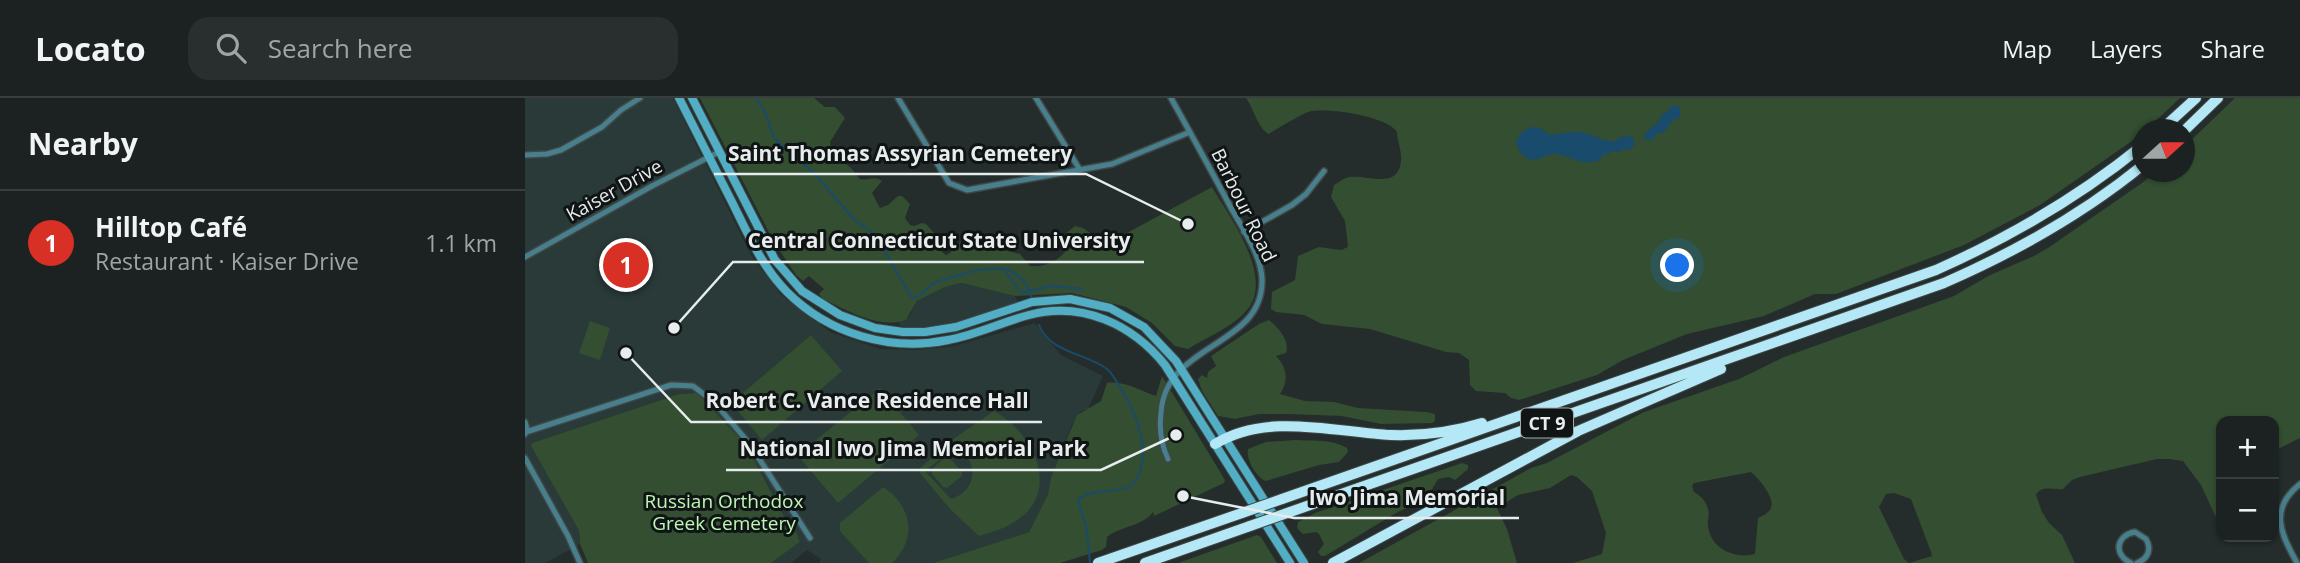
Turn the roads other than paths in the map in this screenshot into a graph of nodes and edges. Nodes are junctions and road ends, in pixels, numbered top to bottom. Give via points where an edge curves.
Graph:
1 (640, 98) edge
2 (679, 98) edge
3 (692, 98) edge
4 (898, 98) edge
5 (1036, 98) edge
6 (1171, 98) edge
7 (2196, 98) edge
8 (2218, 98) edge
9 (2173, 119) edge
10 (2195, 120) edge
11 (1190, 132) junction
12 (719, 152) junction
13 (2132, 153) edge
14 (525, 155) edge
15 (709, 157) junction
16 (1080, 170) junction
17 (1324, 171) dead end
18 (2132, 174) edge
19 (1244, 232) junction
20 (525, 257) edge
21 (1063, 299) junction
22 (1062, 311) junction
23 (990, 316) junction
24 (994, 327) junction
25 (1804, 334) junction
26 (1181, 368) junction
27 (1173, 377) junction
28 (1527, 414) junction
29 (525, 422) edge
30 (526, 433) edge
31 (1225, 438) junction
32 (1215, 444) junction
33 (525, 458) edge
34 (1168, 459) dead end
35 (2300, 484) edge
36 (810, 538) dead end
37 (580, 563) edge
38 (1098, 563) edge
39 (1145, 563) edge
40 (1290, 563) edge
41 (1304, 563) edge
42 (1333, 563) edge
43 (2131, 563) edge
44 (2137, 563) edge
45 (2297, 563) edge

1 - 14 street via 600,129 561,150
2 - 15 main road
3 - 12 main road
4 - 16 street via 949,183 967,190
5 - 16 street
6 - 11 street, Barbour Road
7 - 9 highway
8 - 10 highway
11 - 16 street via 1112,164
11 - 19 street, Barbour Road
12 - 15 street, Kaiser Drive
12 - 23 main road via 775,260 800,288 827,308 865,326 908,332 940,330
13 - 28 highway, CT 9 via 2044,215 1945,266
15 - 20 street, Kaiser Drive
15 - 24 main road via 764,264 789,294 822,319 865,337 909,344 946,341
17 - 19 street via 1292,205
18 - 25 highway, CT 9 via 2069,218 1992,261 1928,290
19 - 26 street, Barbour Road via 1260,265 1261,295 1255,308 1239,328
21 - 22 main road
21 - 23 main road via 1032,302
21 - 26 main road via 1100,305 1133,320 1160,342
22 - 24 main road via 1027,315
22 - 27 main road via 1094,315 1127,330 1153,351
23 - 24 main road
25 - 39 highway, CT 9, bridge
25 - 42 highway via 1578,430
26 - 27 street, Barbour Road
26 - 31 main road
27 - 32 main road
27 - 34 street via 1162,395 1160,418
28 - 31 highway via 1421,435 1286,426
28 - 38 highway, CT 9, bridge
29 - 30 street
30 - 36 street via 671,384 693,386 714,402 749,443
31 - 32 highway
31 - 41 main road
32 - 40 main road
33 - 37 street
35 - 45 street via 2288,494 2280,513 2281,531
43 - 44 street via 2122,558 2119,543 2135,532 2146,538 2150,548 2146,558

